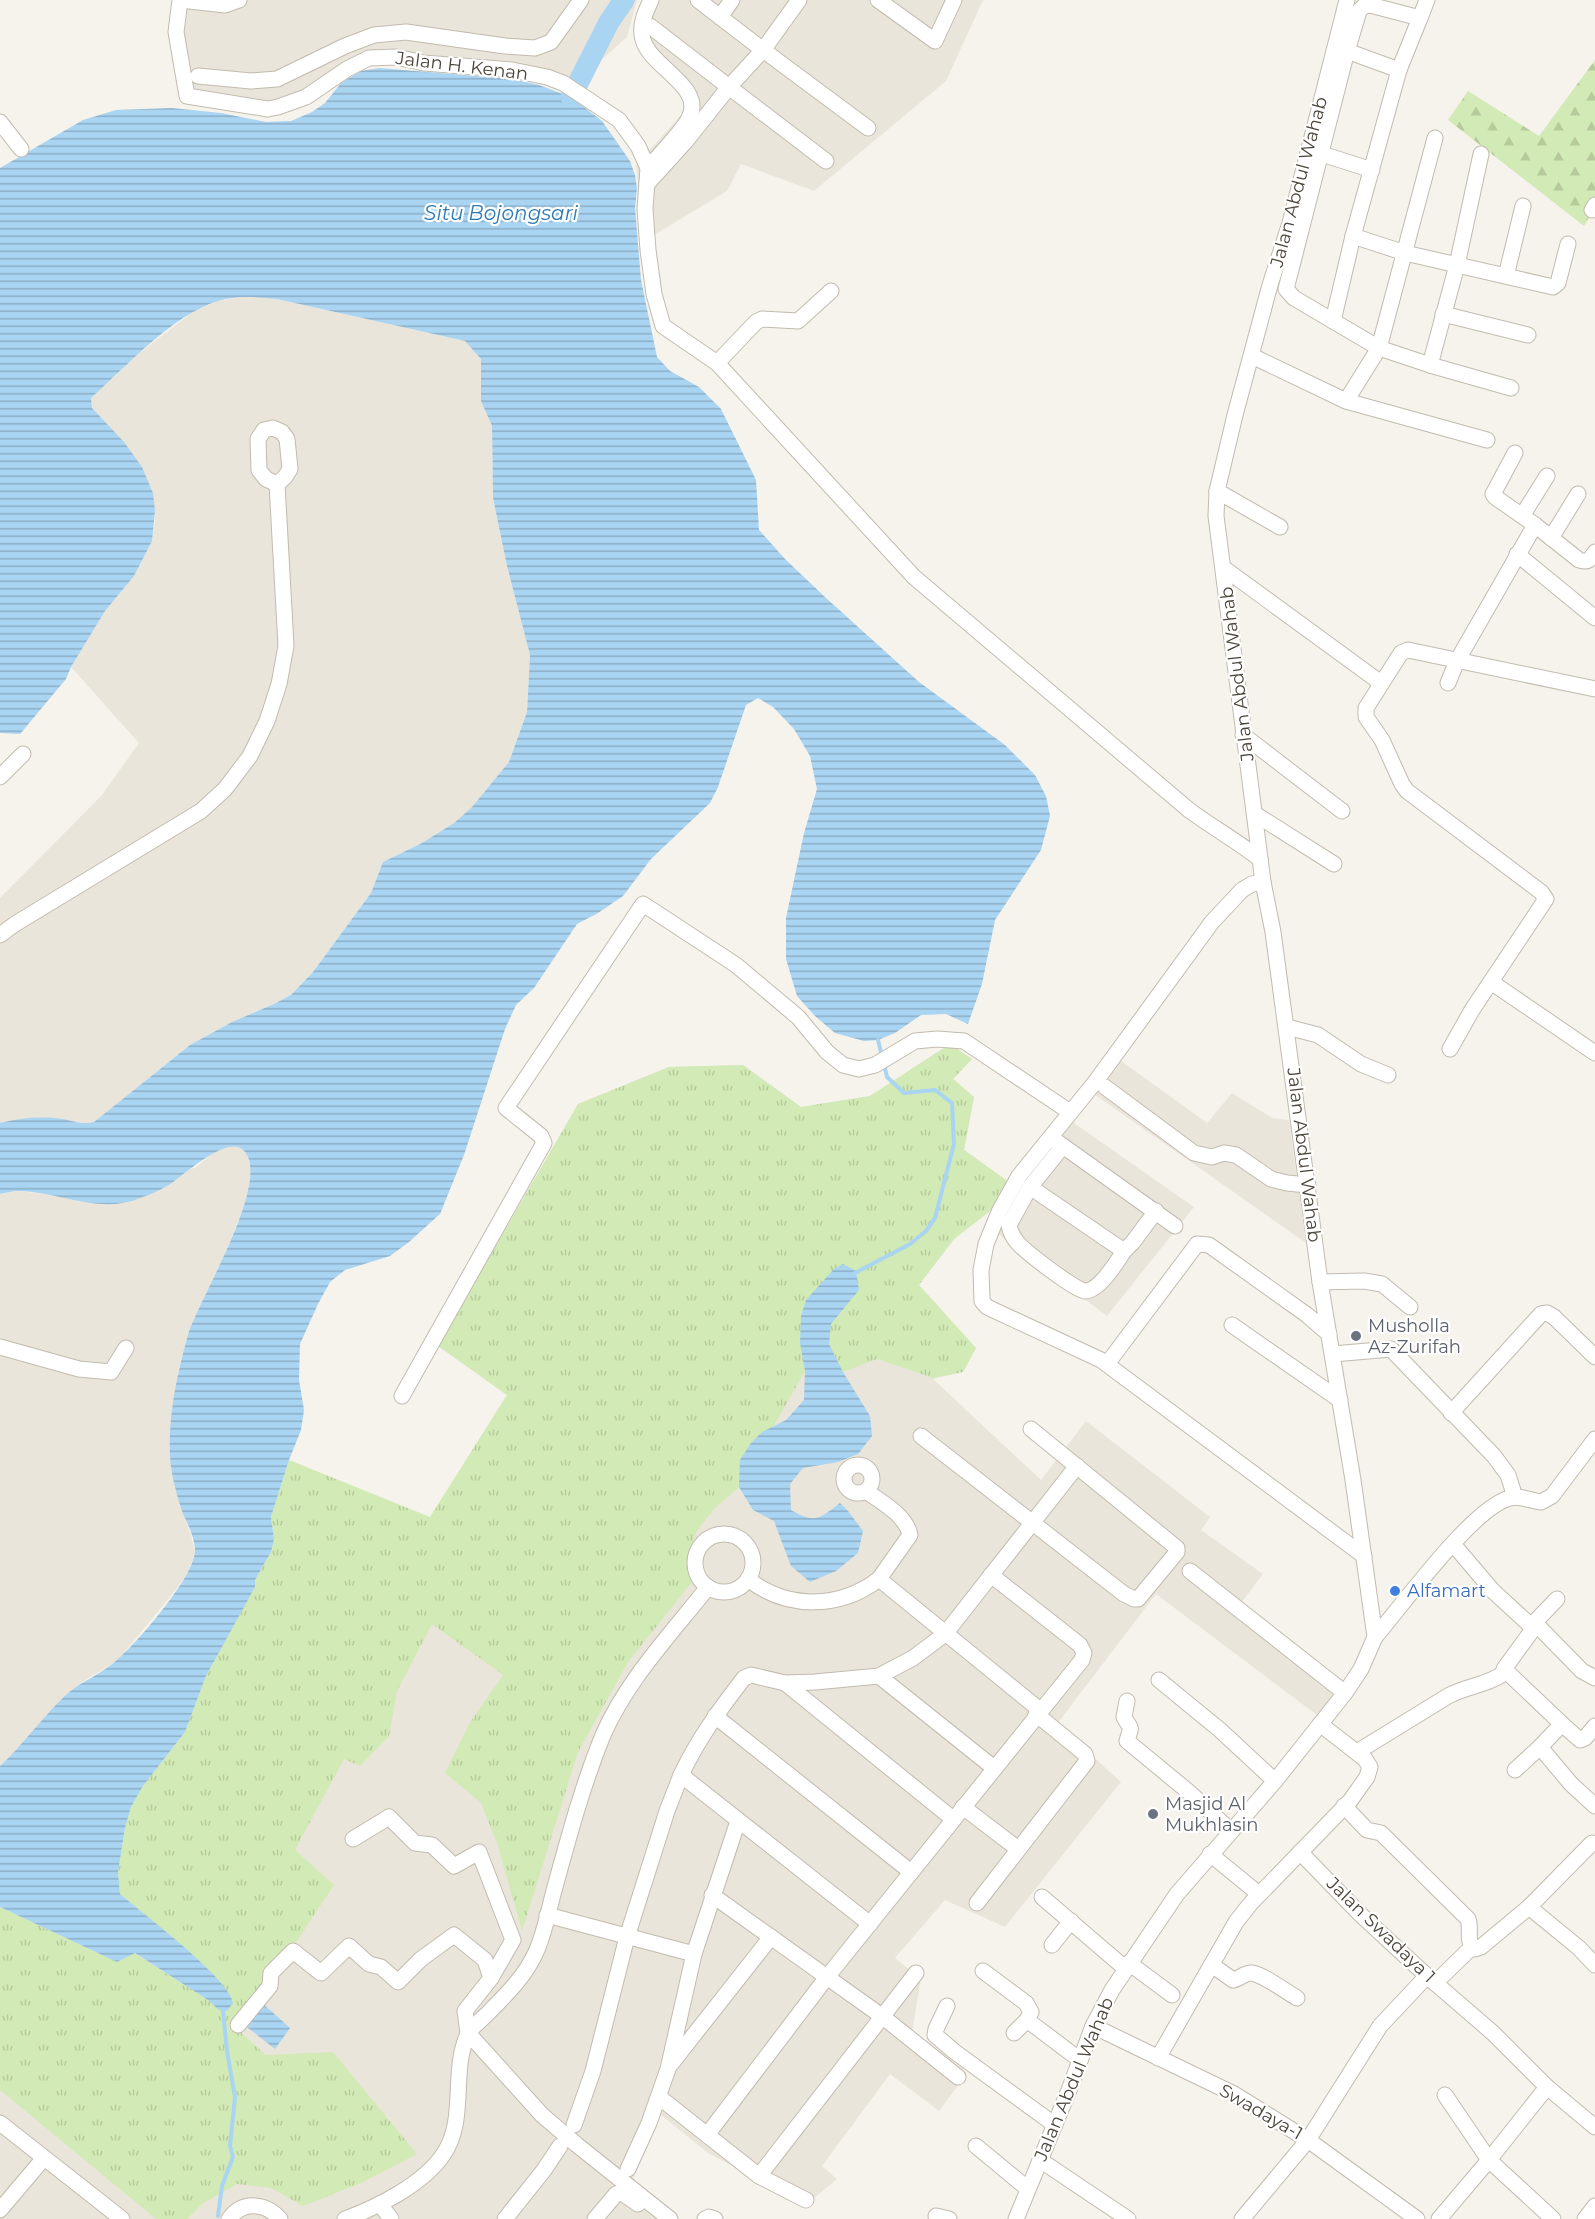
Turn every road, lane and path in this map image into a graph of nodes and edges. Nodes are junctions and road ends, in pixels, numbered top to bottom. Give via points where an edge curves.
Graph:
1 (181, 0) edge
2 (239, 0) edge
3 (580, 0) edge
4 (651, 0) edge
5 (698, 0) edge
6 (732, 0) edge
7 (799, 0) edge
8 (878, 0) edge
9 (954, 0) edge
10 (1347, 0) edge
11 (1427, 0) edge
12 (720, 17) junction
13 (1420, 18) junction
14 (650, 26) dead end
15 (764, 50) junction
16 (1347, 51) junction
17 (1399, 70) junction
18 (198, 76) dead end
19 (729, 87) junction
20 (0, 122) edge
21 (867, 128) dead end
22 (1435, 138) dead end
23 (21, 150) dead end
24 (1322, 154) junction
25 (1481, 154) dead end
26 (825, 161) dead end
27 (648, 168) junction
28 (1372, 170) junction
29 (647, 184) junction
30 (1523, 206) dead end
31 (1353, 236) junction
32 (1568, 244) dead end
33 (1405, 253) junction
34 (1457, 265) junction
35 (1506, 276) junction
36 (831, 291) dead end
37 (1443, 314) junction
38 (1333, 321) junction
39 (1528, 335) dead end
40 (1379, 348) junction
41 (1252, 356) junction
42 (717, 363) junction
43 (1430, 365) junction
44 (1511, 388) dead end
45 (1346, 401) junction
46 (1487, 440) dead end
47 (1515, 453) dead end
48 (1547, 476) dead end
49 (277, 484) dead end
50 (1217, 491) junction
51 (1578, 494) dead end
52 (1528, 521) junction
53 (1280, 527) dead end
54 (1551, 538) junction
55 (1595, 552) edge
56 (1516, 554) junction
57 (1225, 569) junction
58 (1595, 618) edge
59 (1457, 661) junction
60 (1381, 683) junction
61 (1448, 683) dead end
62 (1595, 689) edge
63 (1243, 735) junction
64 (23, 754) dead end
65 (0, 777) edge
66 (1342, 812) dead end
67 (1255, 814) junction
68 (1260, 859) junction
69 (1334, 864) dead end
70 (1263, 882) junction
71 (0, 935) edge
72 (1491, 982) junction
73 (1287, 1026) junction
74 (1450, 1049) dead end
75 (1595, 1053) edge
76 (1388, 1075) dead end
77 (1105, 1087) dead end
78 (1070, 1112) junction
79 (1057, 1142) junction
80 (1308, 1185) junction
81 (1030, 1187) junction
82 (1156, 1211) junction
83 (1175, 1226) dead end
84 (1124, 1251) junction
85 (1320, 1282) junction
86 (1410, 1306) dead end
87 (1232, 1325) dead end
88 (1329, 1334) junction
89 (0, 1347) edge
90 (126, 1348) dead end
91 (1333, 1354) junction
92 (1595, 1357) edge
93 (1107, 1364) junction
94 (402, 1396) dead end
95 (1340, 1400) junction
96 (1451, 1413) junction
97 (1031, 1429) dead end
98 (921, 1436) dead end
99 (1594, 1442) edge
100 (1077, 1466) junction
101 (866, 1491) dead end
102 (1515, 1497) junction
103 (1032, 1524) junction
104 (1453, 1544) junction
105 (1364, 1557) junction
106 (1190, 1571) dead end
107 (991, 1575) junction
108 (748, 1579) junction
109 (879, 1579) junction
110 (708, 1587) junction
111 (1557, 1599) dead end
112 (1532, 1624) junction
113 (945, 1634) junction
114 (1375, 1637) junction
115 (1506, 1672) junction
116 (879, 1676) junction
117 (1595, 1678) edge
118 (1159, 1680) dead end
119 (784, 1683) junction
120 (1345, 1693) junction
121 (1127, 1701) dead end
122 (1038, 1712) junction
123 (715, 1716) junction
124 (1320, 1724) junction
125 (1562, 1724) junction
126 (1595, 1726) edge
127 (1540, 1747) junction
128 (1357, 1752) junction
129 (994, 1768) junction
130 (1515, 1770) dead end
131 (681, 1775) junction
132 (1275, 1781) junction
133 (1344, 1806) junction
134 (1595, 1806) edge
135 (958, 1813) junction
136 (738, 1821) junction
137 (1230, 1830) junction
138 (353, 1839) dead end
139 (1594, 1843) edge
140 (1018, 1849) junction
141 (1300, 1852) junction
142 (1210, 1854) junction
143 (911, 1872) junction
144 (1259, 1894) junction
145 (712, 1895) junction
146 (1042, 1897) dead end
147 (977, 1903) dead end
148 (1529, 1906) junction
149 (547, 1915) junction
150 (1071, 1921) junction
151 (870, 1924) junction
152 (627, 1937) junction
153 (771, 1937) junction
154 (1052, 1945) dead end
155 (1472, 1947) junction
156 (694, 1954) junction
157 (1212, 1965) junction
158 (1595, 1965) edge
159 (1128, 1966) junction
160 (982, 1971) dead end
161 (916, 1973) dead end
162 (827, 1977) junction
163 (491, 1978) junction
164 (1431, 1979) junction
165 (1172, 1995) dead end
166 (1297, 1998) dead end
167 (947, 2006) dead end
168 (883, 2017) junction
169 (1027, 2020) junction
170 (238, 2025) dead end
171 (1093, 2026) junction
172 (468, 2033) junction
173 (1014, 2033) dead end
174 (1150, 2054) junction
175 (1080, 2060) junction
176 (668, 2068) junction
177 (958, 2077) dead end
178 (1546, 2087) junction
179 (1445, 2095) dead end
180 (659, 2097) junction
181 (0, 2123) edge
182 (1594, 2123) edge
183 (574, 2125) dead end
184 (1055, 2125) junction
185 (707, 2135) junction
186 (1308, 2140) junction
187 (560, 2146) dead end
188 (976, 2146) dead end
189 (44, 2158) junction
190 (1040, 2160) junction
191 (1490, 2160) junction
192 (628, 2169) dead end
193 (759, 2176) junction
194 (1028, 2189) junction
195 (806, 2200) dead end
196 (380, 2204) junction
197 (1595, 2206) edge
198 (0, 2210) edge
199 (122, 2219) edge
200 (229, 2219) edge
201 (280, 2219) edge
202 (345, 2219) edge
203 (391, 2219) edge
204 (505, 2219) edge
205 (595, 2219) edge
206 (657, 2219) edge
207 (670, 2219) edge
208 (705, 2219) edge
209 (715, 2219) edge
210 (1016, 2219) edge
211 (1128, 2219) edge
212 (1242, 2219) edge
213 (1417, 2219) edge
214 (1439, 2219) edge
215 (1553, 2219) edge
216 (1585, 2219) edge

1 - 2 street via 225,5
1 - 27 street, Jalan H. Kenan via 176,32 187,96 279,107 306,97 369,58 396,57 512,70 563,83 597,104 619,120
3 - 18 street via 551,42 535,48 406,32 374,35 277,79
4 - 27 street via 643,20 646,52 687,89 691,105 690,117
5 - 12 street
6 - 12 street
7 - 15 street
8 - 9 street via 935,41
10 - 41 street, Jalan Abdul Wahab
11 - 13 street
12 - 15 street
13 - 16 street via 1364,6
13 - 17 street
14 - 19 street
15 - 19 street
15 - 21 street
16 - 17 street
16 - 24 street
17 - 28 street
19 - 26 street
19 - 29 street
20 - 23 street
22 - 33 street
24 - 28 street
24 - 38 street via 1286,289
25 - 34 street
27 - 29 street
28 - 31 street
29 - 42 street via 648,250 663,326
30 - 35 street
31 - 33 street
31 - 38 street
32 - 35 street via 1558,283 1553,287
33 - 34 street
33 - 40 street
34 - 35 street
34 - 37 street
36 - 42 street via 798,321 756,322
37 - 39 street
37 - 43 street
38 - 40 street
40 - 43 street
40 - 45 street
41 - 45 street
41 - 50 street, Jalan Abdul Wahab
42 - 68 street via 914,576 1189,810
43 - 44 street
45 - 46 street
47 - 52 street via 1493,494
48 - 52 street
49 - 71 street via 286,646 267,721 250,756 225,789 201,811
50 - 53 street
50 - 57 street, Jalan Abdul Wahab via 1216,516
51 - 54 street
52 - 54 street
52 - 56 street
54 - 55 street via 1579,560 1589,561
56 - 58 street
56 - 59 street
57 - 60 street
57 - 63 street, Jalan Abdul Wahab
59 - 60 street via 1405,651
59 - 61 street
59 - 62 street
60 - 72 street via 1366,708 1366,717 1382,740 1402,784 1546,899
63 - 66 street
63 - 67 street, Jalan Abdul Wahab
64 - 65 street
67 - 68 street, Jalan Abdul Wahab
67 - 69 street
68 - 70 street, Jalan Abdul Wahab
70 - 73 street, Jalan Abdul Wahab
70 - 78 street via 1242,890 1212,922
72 - 74 street
72 - 75 street
73 - 76 street via 1318,1035 1361,1065
73 - 80 street, Jalan Abdul Wahab
77 - 80 street via 1194,1153 1212,1157 1236,1155 1271,1179
78 - 79 street
78 - 94 street via 964,1041 915,1041 875,1065 859,1069 843,1065 798,1017 736,965 643,904 506,1108 541,1136 544,1143
79 - 81 street
79 - 82 street
79 - 93 street via 1019,1176 999,1212 981,1270 982,1301 987,1307
80 - 85 street, Jalan Abdul Wahab
81 - 84 street
81 - 84 street via 1009,1224 1011,1233 1066,1281 1081,1290 1092,1289 1107,1276
82 - 83 street
82 - 84 street
85 - 86 street via 1382,1284
85 - 88 street, Jalan Abdul Wahab
87 - 95 street
88 - 91 street, Jalan Abdul Wahab
88 - 93 street via 1209,1245 1197,1244
89 - 90 street via 79,1369 111,1372
91 - 95 street, Jalan Abdul Wahab
91 - 96 street via 1391,1349
92 - 96 street via 1554,1317 1541,1314
93 - 105 street
95 - 105 street, Jalan Abdul Wahab
96 - 102 street via 1494,1456 1508,1475
97 - 100 street
98 - 103 street
99 - 102 street via 1552,1496 1541,1502
100 - 103 street
100 - 103 street via 1175,1544 1176,1552 1134,1599
101 - 109 street via 909,1528 910,1535
102 - 104 street via 1496,1504
103 - 107 street
104 - 112 street via 1492,1591
104 - 114 street
105 - 114 street, Jalan Abdul Wahab
106 - 120 street
107 - 113 street
107 - 122 street via 1080,1645 1084,1653
108 - 109 street via 791,1600 827,1603
108 - 110 street via 730,1592
108 - 110 street via 753,1568 746,1544 736,1536 712,1536 696,1554 697,1573
109 - 113 street
110 - 149 street via 615,1711 577,1810
111 - 112 street
112 - 115 street via 1531,1632 1504,1669
112 - 117 street
113 - 116 street via 913,1658
113 - 122 street
114 - 120 street, Jalan Abdul Wahab
115 - 125 street
115 - 128 street via 1483,1685 1460,1690
116 - 119 street
116 - 129 street
118 - 132 street
119 - 123 street via 751,1675 744,1678
119 - 135 street
120 - 124 street, Jalan Abdul Wahab
121 - 137 street via 1124,1717 1131,1726 1127,1741
122 - 129 street
122 - 140 street via 1085,1754 1087,1761
123 - 131 street
123 - 143 street
124 - 128 street
124 - 132 street, Jalan Abdul Wahab
125 - 126 street via 1580,1740
125 - 127 street
127 - 130 street
127 - 134 street
128 - 133 street via 1368,1762 1370,1772
129 - 135 street
131 - 136 street
131 - 152 street
132 - 137 street, Jalan Abdul Wahab
133 - 141 street
133 - 155 street via 1367,1830 1381,1833 1468,1919
135 - 140 street
135 - 143 street
136 - 145 street
136 - 151 street
137 - 142 street, Jalan Abdul Wahab
138 - 163 street via 389,1817 415,1843 432,1845 454,1866 479,1852 513,1940
139 - 148 street
140 - 147 street
141 - 144 street
141 - 164 street, Jalan Swadaya 1
142 - 144 street
142 - 159 street, Jalan Abdul Wahab
143 - 151 street
144 - 157 street via 1236,1922
145 - 153 street
145 - 156 street
146 - 150 street
148 - 155 street via 1481,1947
148 - 158 street
149 - 152 street
149 - 172 street via 537,1952 523,1975
150 - 154 street
150 - 159 street
151 - 162 street
152 - 156 street
152 - 183 street via 593,2071
153 - 162 street
153 - 176 street
155 - 164 street
156 - 176 street
157 - 166 street via 1233,1980 1255,1974
157 - 174 street
159 - 165 street
159 - 171 street, Jalan Abdul Wahab
160 - 169 street via 1026,2003 1031,2012
161 - 168 street
162 - 168 street
162 - 185 street
163 - 170 street via 485,1960 454,1935 398,1982 349,1946 321,1973 293,1951 271,1973 270,1986
163 - 172 street via 465,2012
164 - 178 street, Jalan Swadaya 1 via 1493,2033
164 - 186 street via 1380,2026
167 - 184 street via 935,2035
168 - 177 street
168 - 193 street
169 - 173 street
169 - 175 street
171 - 174 street, Swadaya-1
171 - 175 street, Jalan Abdul Wahab
172 - 196 street via 458,2075 451,2140 443,2155 419,2180
172 - 207 street via 553,2125
174 - 186 street, Swadaya-1 via 1234,2094
175 - 184 street, Jalan Abdul Wahab
176 - 180 street
178 - 182 street, Jalan Swadaya 1
178 - 191 street
179 - 191 street
180 - 185 street
180 - 192 street
181 - 189 street
184 - 190 street, Jalan Abdul Wahab
185 - 193 street
186 - 212 street
186 - 213 street, Swadaya-1
187 - 204 street
188 - 194 street
189 - 198 street
189 - 199 street
190 - 194 street, Jalan Abdul Wahab
190 - 211 street
191 - 214 street
191 - 215 street
193 - 195 street
194 - 210 street, Jalan Abdul Wahab
196 - 202 street
196 - 203 street
197 - 216 street
200 - 201 street via 238,2210 256,2205
205 - 206 street via 612,2197 622,2193
208 - 209 street

